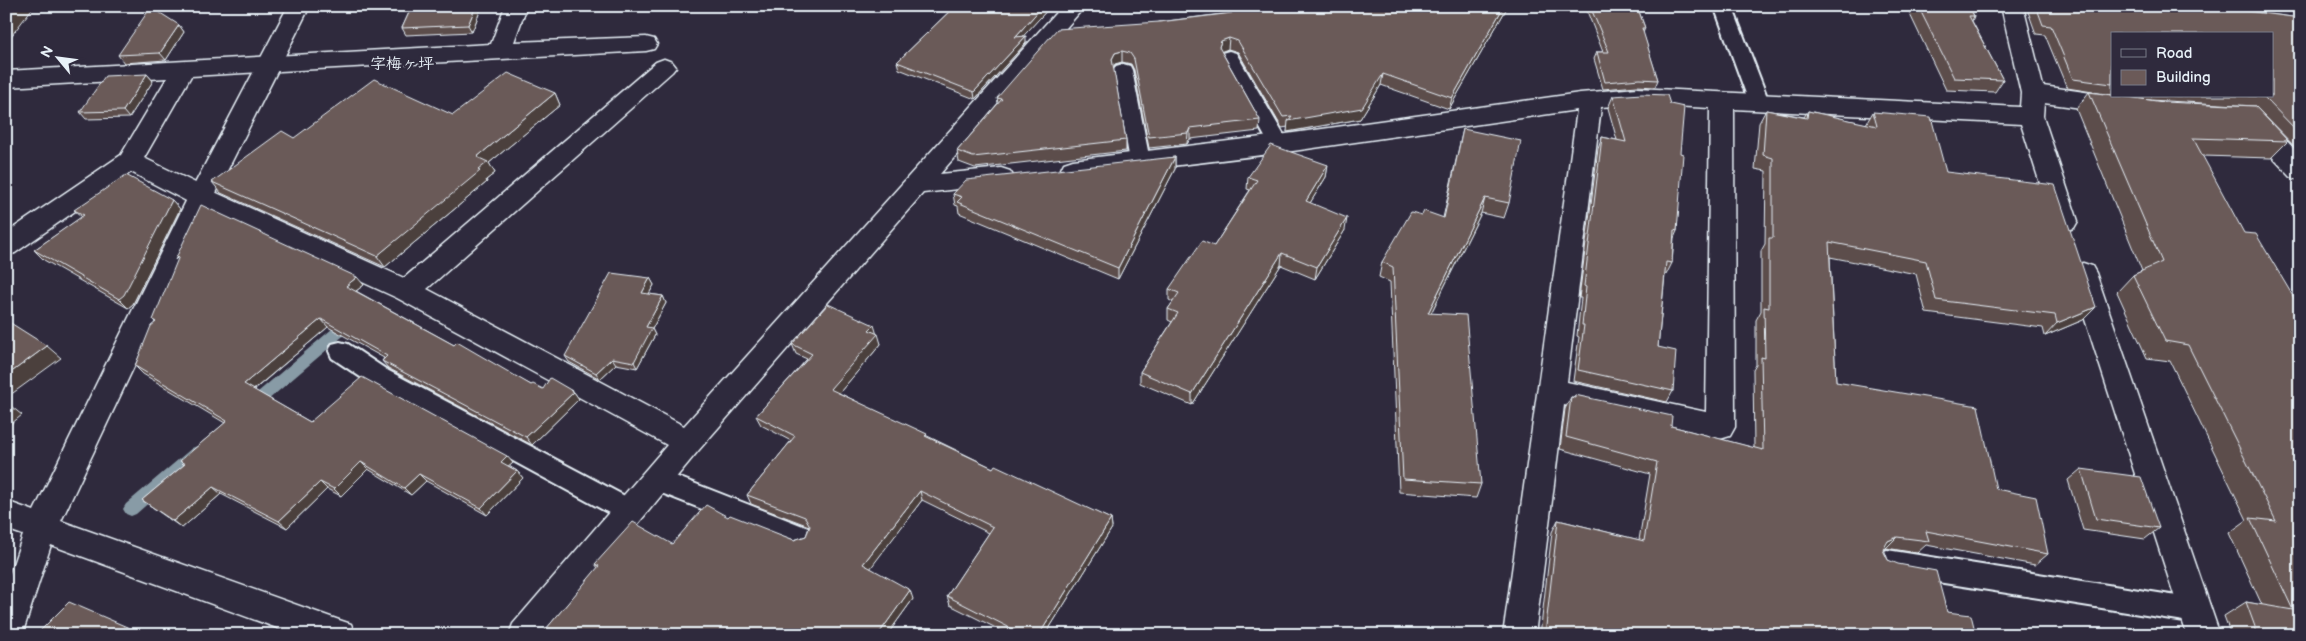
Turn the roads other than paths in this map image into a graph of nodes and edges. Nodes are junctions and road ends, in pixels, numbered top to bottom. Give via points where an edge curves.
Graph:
1 (299, 6) edge
2 (516, 6) edge
3 (1074, 6) edge
4 (1723, 6) edge
5 (2012, 6) edge
6 (646, 44) dead end
7 (500, 50) junction
8 (1229, 58) dead end
9 (269, 65) junction
10 (664, 67) dead end
11 (183, 70) junction
12 (1123, 70) edge
13 (6, 79) edge
14 (1590, 101) junction
15 (1722, 101) junction
16 (1759, 102) junction
17 (2032, 104) junction
18 (2139, 108) edge
19 (2237, 113) edge
20 (1279, 144) junction
21 (130, 161) junction
22 (1140, 161) junction
23 (2296, 164) edge
24 (1054, 171) edge
25 (1026, 174) edge
26 (916, 185) junction
27 (201, 197) junction
28 (6, 246) edge
29 (407, 291) junction
30 (340, 351) dead end
31 (1552, 391) junction
32 (688, 442) junction
33 (655, 480) junction
34 (629, 512) junction
35 (6, 515) edge
36 (41, 529) junction
37 (798, 536) dead end
38 (1887, 562) edge
39 (2200, 623) edge
40 (6, 633) edge
41 (339, 635) edge
42 (525, 635) edge
43 (1519, 635) edge

1 - 9 street
2 - 7 street
3 - 26 street
4 - 16 lane
5 - 17 street
6 - 7 street
7 - 9 street
8 - 20 lane
9 - 11 street
9 - 27 street
10 - 29 street
11 - 13 street
11 - 21 street
12 - 22 lane
14 - 15 street via 1637,96
14 - 20 street
14 - 31 street
15 - 16 street
15 - 31 street via 1720,427
16 - 17 street
17 - 18 street
17 - 39 street via 2075,249
19 - 23 street via 2247,114
20 - 22 street
21 - 27 street
21 - 28 street
22 - 24 street
25 - 26 street
26 - 32 street
27 - 29 street
27 - 36 street
29 - 32 street
30 - 34 lane via 380,377
31 - 43 street
32 - 33 street
33 - 34 street
33 - 37 lane
34 - 42 street
35 - 36 street
36 - 40 street
36 - 41 street
38 - 39 lane

